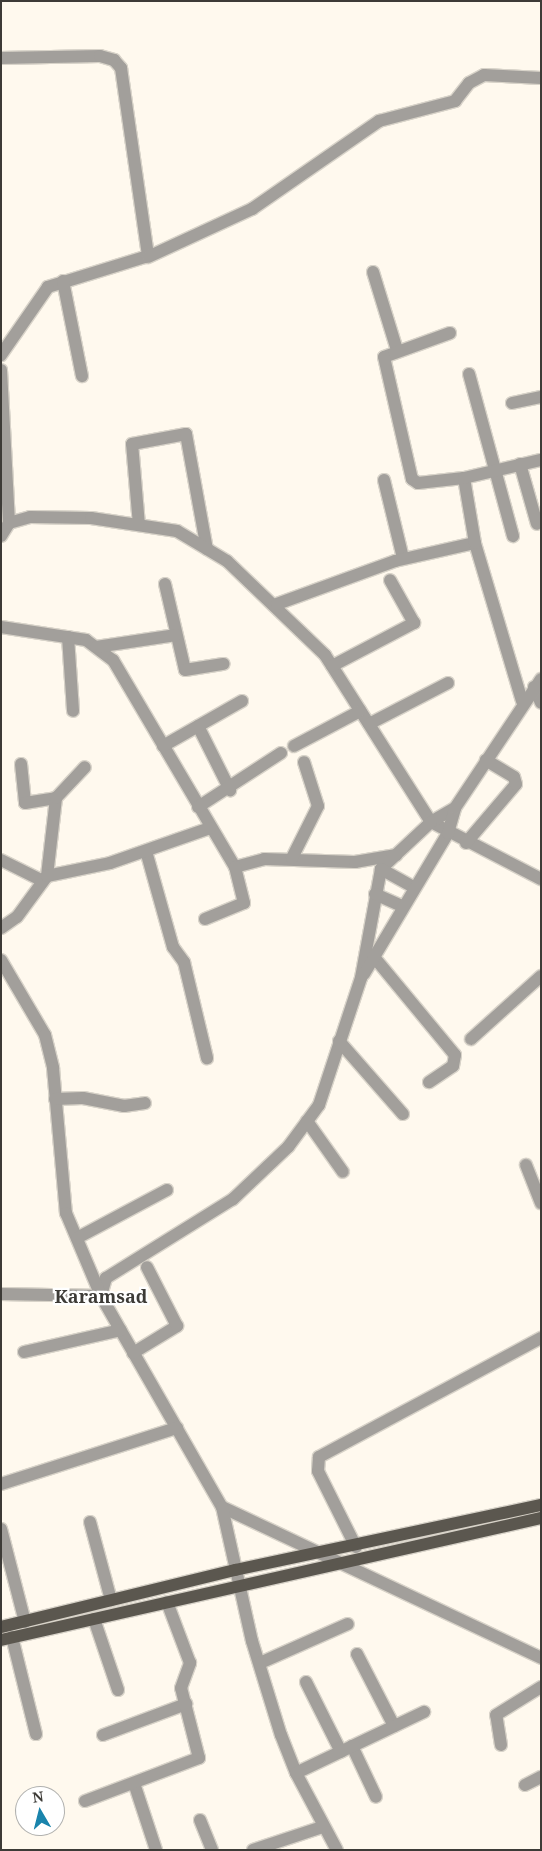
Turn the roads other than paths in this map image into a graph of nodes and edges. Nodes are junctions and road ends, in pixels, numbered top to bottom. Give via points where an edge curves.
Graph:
1 (1, 58) edge
2 (541, 78) edge
3 (147, 254) junction
4 (373, 272) dead end
5 (63, 281) junction
6 (450, 333) dead end
7 (396, 350) junction
8 (1, 355) edge
9 (1, 370) edge
10 (469, 374) dead end
11 (82, 376) dead end
12 (541, 397) edge
13 (512, 403) dead end
14 (541, 460) edge
15 (520, 464) junction
16 (494, 470) junction
17 (464, 478) junction
18 (384, 480) dead end
19 (10, 523) junction
20 (538, 524) dead end
21 (139, 526) junction
22 (1, 536) edge
23 (512, 536) dead end
24 (474, 543) junction
25 (207, 549) junction
26 (403, 558) junction
27 (390, 580) dead end
28 (166, 584) dead end
29 (277, 604) junction
30 (1, 627) edge
31 (176, 635) junction
32 (68, 637) junction
33 (96, 648) junction
34 (224, 664) dead end
35 (332, 666) junction
36 (448, 683) dead end
37 (537, 683) edge
38 (242, 701) dead end
39 (522, 701) junction
40 (541, 703) edge
41 (73, 711) dead end
42 (360, 711) junction
43 (369, 724) junction
44 (198, 726) junction
45 (163, 746) junction
46 (294, 746) dead end
47 (280, 753) dead end
48 (486, 760) junction
49 (304, 762) dead end
50 (21, 764) dead end
51 (85, 766) dead end
52 (230, 790) junction
53 (56, 798) junction
54 (198, 807) junction
55 (456, 808) junction
56 (431, 822) junction
57 (210, 828) junction
58 (448, 833) junction
59 (466, 843) junction
60 (146, 851) junction
61 (396, 855) junction
62 (292, 858) junction
63 (1, 860) edge
64 (235, 866) junction
65 (381, 870) junction
66 (44, 878) junction
67 (541, 880) edge
68 (413, 887) junction
69 (375, 894) junction
70 (402, 906) junction
71 (205, 919) dead end
72 (1, 928) edge
73 (374, 957) junction
74 (1, 960) edge
75 (541, 976) edge
76 (361, 978) junction
77 (471, 1039) dead end
78 (340, 1041) junction
79 (208, 1058) dead end
80 (430, 1082) dead end
81 (55, 1099) junction
82 (144, 1103) dead end
83 (404, 1114) dead end
84 (307, 1121) junction
85 (526, 1165) dead end
86 (343, 1172) dead end
87 (167, 1190) dead end
88 (541, 1202) edge
89 (77, 1238) junction
90 (147, 1267) dead end
91 (1, 1294) edge
92 (101, 1296) junction
93 (121, 1330) junction
94 (541, 1338) edge
95 (24, 1352) dead end
96 (134, 1353) junction
97 (177, 1428) junction
98 (1, 1484) edge
99 (541, 1505) edge
100 (222, 1507) junction
101 (541, 1518) edge
102 (90, 1522) dead end
103 (1, 1529) edge
104 (356, 1547) junction
105 (326, 1554) junction
106 (346, 1564) junction
107 (235, 1570) junction
108 (239, 1585) junction
109 (111, 1600) junction
110 (167, 1602) junction
111 (94, 1619) junction
112 (25, 1622) junction
113 (348, 1624) dead end
114 (1, 1627) edge
115 (7, 1638) edge
116 (357, 1654) dead end
117 (541, 1658) edge
118 (260, 1663) junction
119 (306, 1682) dead end
120 (541, 1687) edge
121 (118, 1690) dead end
122 (186, 1704) junction
123 (424, 1712) dead end
124 (394, 1726) junction
125 (36, 1734) dead end
126 (103, 1735) dead end
127 (501, 1745) dead end
128 (346, 1749) junction
129 (296, 1773) junction
130 (541, 1777) edge
131 (134, 1784) junction
132 (525, 1785) dead end
133 (376, 1797) dead end
134 (85, 1801) dead end
135 (200, 1820) dead end
136 (322, 1827) junction
137 (156, 1850) edge
138 (212, 1850) edge
139 (253, 1850) edge
140 (337, 1850) edge

1 - 3 street via 100,56 114,60 124,78
2 - 3 street via 484,75 469,83 455,101 379,121 252,209
3 - 5 street
4 - 7 street
5 - 8 street via 48,287
5 - 11 street
6 - 7 street
7 - 17 street via 384,358 412,479 418,483
9 - 19 street
10 - 16 street
12 - 13 street
14 - 15 street
15 - 16 street
15 - 20 street
16 - 17 street
16 - 23 street
17 - 24 street
18 - 26 street
19 - 21 street via 38,517
19 - 22 street
21 - 25 street via 177,531
21 - 25 street via 132,444 186,434
24 - 26 street
24 - 39 street
25 - 29 street
26 - 29 street
27 - 35 street via 414,622
28 - 31 street
29 - 35 street
30 - 32 street
31 - 33 street
31 - 34 street via 187,672
32 - 33 street via 86,640
32 - 41 street
33 - 45 street via 113,660
35 - 42 street
36 - 43 street
37 - 39 street
37 - 40 street
38 - 44 street
39 - 48 street
42 - 43 street
42 - 46 street
43 - 56 street
44 - 45 street
44 - 52 street
45 - 54 street
47 - 52 street
48 - 55 street
48 - 59 street via 514,777 516,784
49 - 62 street via 318,806
50 - 53 street via 25,803
51 - 53 street
52 - 54 street
53 - 66 street
54 - 57 street
55 - 56 street
55 - 58 street
56 - 58 street
56 - 61 street
57 - 60 street
57 - 64 street
58 - 59 street
58 - 68 street
59 - 67 street
60 - 66 street
60 - 79 street via 173,946 184,962
61 - 62 street via 355,862
61 - 65 street
62 - 64 street
63 - 66 street
64 - 71 street via 244,903
65 - 68 street
65 - 69 street
66 - 72 street via 17,917
68 - 70 street
69 - 70 street
69 - 76 street
70 - 73 street
73 - 76 street
73 - 80 street via 455,1055 453,1066
74 - 81 street via 45,1034
75 - 77 street
76 - 78 street
78 - 83 street
78 - 84 street via 319,1105
81 - 82 street via 83,1098 124,1106
81 - 89 street via 66,1213
84 - 86 street
84 - 92 street via 288,1147 233,1199 106,1278
85 - 88 street
87 - 89 street
89 - 92 street
90 - 96 street via 177,1326
91 - 92 street
92 - 93 street
93 - 95 street
93 - 96 street
94 - 104 street via 320,1457 318,1471
96 - 97 street
97 - 98 street
97 - 100 street
99 - 104 main road
100 - 105 street via 264,1531
100 - 107 street
101 - 106 main road
102 - 109 street
103 - 112 street
104 - 105 main road
105 - 106 street
105 - 107 main road
106 - 108 main road
106 - 117 street
107 - 108 street
107 - 109 main road
108 - 110 main road
108 - 118 street
109 - 112 main road
110 - 111 main road
110 - 122 street via 190,1663 181,1684
111 - 115 main road
111 - 121 street
112 - 114 main road
113 - 118 street
115 - 125 street
116 - 124 street
118 - 129 street
119 - 128 street
120 - 127 street via 496,1715
122 - 126 street
122 - 131 street via 199,1758
123 - 124 street
124 - 128 street
128 - 129 street
128 - 133 street
129 - 136 street
130 - 132 street
131 - 134 street
131 - 137 street
135 - 138 street
136 - 139 street
136 - 140 street

